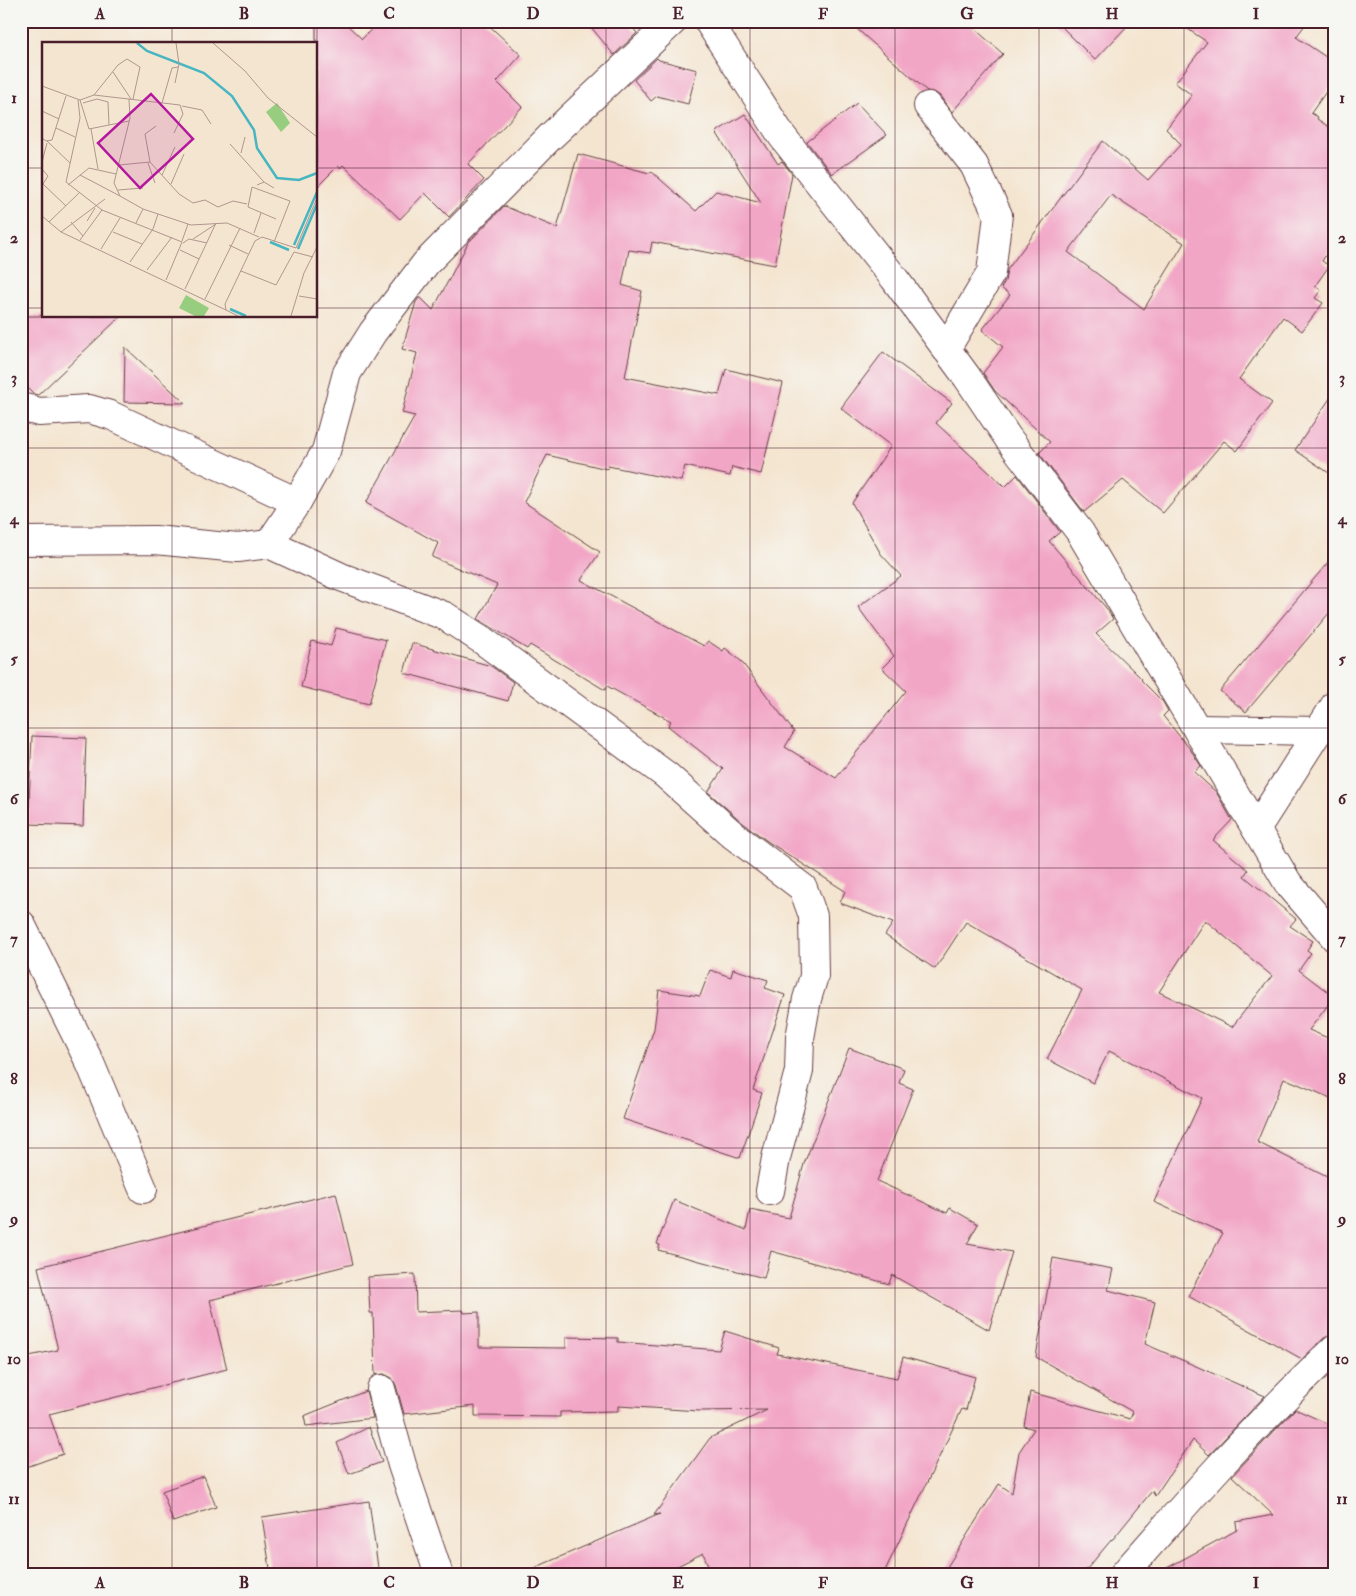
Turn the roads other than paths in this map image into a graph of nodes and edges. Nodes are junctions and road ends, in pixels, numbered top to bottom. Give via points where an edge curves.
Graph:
1 (673, 21) edge
2 (708, 21) edge
3 (928, 106) dead end
4 (946, 348) junction
5 (21, 406) edge
6 (297, 502) junction
7 (21, 541) edge
8 (269, 544) junction
9 (1335, 705) edge
10 (1197, 729) junction
11 (1319, 731) junction
12 (1256, 829) junction
13 (21, 924) edge
14 (1335, 938) edge
15 (142, 1189) dead end
16 (770, 1191) dead end
17 (1335, 1349) edge
18 (380, 1389) dead end
19 (439, 1575) edge
20 (1123, 1575) edge

1 - 6 street via 550,137 426,263 373,332 347,373 326,451
2 - 4 street via 782,136
3 - 4 street via 974,165 998,215 991,273
4 - 10 street via 1008,438 1080,532
5 - 6 street via 38,412 89,409 110,415
6 - 8 street
7 - 8 street via 155,540 238,548
8 - 16 street via 341,577 445,616 666,775 733,836 803,888 813,916 814,976 800,1038 799,1071
9 - 11 street
10 - 11 street
10 - 12 street
11 - 12 street
12 - 14 street via 1288,883
13 - 15 street via 90,1063
17 - 20 street via 1224,1459
18 - 19 street

